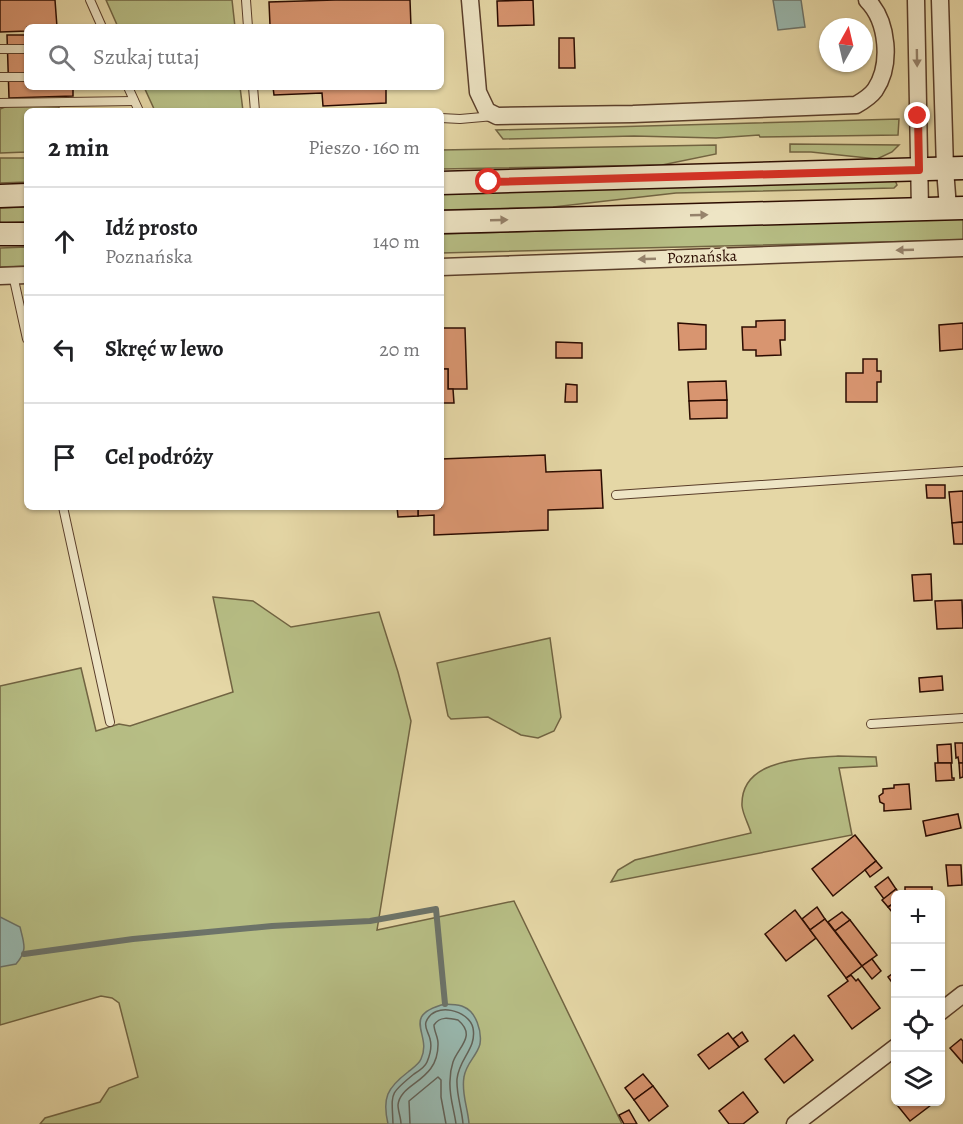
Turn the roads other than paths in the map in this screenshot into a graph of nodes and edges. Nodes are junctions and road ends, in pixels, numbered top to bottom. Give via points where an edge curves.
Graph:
1 (90, 0) edge
2 (246, 0) edge
3 (470, 0) edge
4 (867, 0) edge
5 (916, 0) edge
6 (940, 0) edge
7 (101, 24) edge
8 (248, 24) edge
9 (0, 49) edge
10 (24, 49) edge
11 (0, 77) edge
12 (24, 77) edge
13 (130, 90) edge
14 (253, 90) edge
15 (135, 101) junction
16 (0, 103) edge
17 (138, 108) edge
18 (255, 108) edge
19 (497, 116) junction
20 (444, 118) edge
21 (954, 169) edge
22 (919, 170) junction
23 (444, 183) edge
24 (24, 195) edge
25 (0, 196) edge
26 (956, 208) edge
27 (920, 209) junction
28 (444, 222) edge
29 (0, 234) edge
30 (24, 234) edge
31 (963, 248) edge
32 (444, 267) edge
33 (13, 275) edge
34 (24, 325) edge
35 (963, 471) edge
36 (616, 495) dead end
37 (64, 510) edge
38 (963, 718) edge
39 (110, 722) dead end
40 (871, 724) dead end
41 (963, 994) edge
42 (945, 1008) edge
43 (891, 1051) edge
44 (795, 1124) edge

1 - 7 lane
2 - 8 lane
3 - 19 street via 478,92 487,111
4 - 19 street via 880,19 884,65 874,92 856,105
5 -> 22 street
6 - 21 street
9 - 10 lane
11 - 12 lane
13 - 15 lane
14 - 18 lane
15 - 16 lane
15 - 17 lane
19 - 20 lane
21 - 22 main road
21 - 26 street
22 - 23 main road
22 - 27 street
24 - 25 main road
26 - 27 main road
28 -> 27 main road
29 - 30 main road
31 -> 32 street, Poznańska
33 - 34 lane
35 - 36 lane
37 - 39 lane
38 - 40 lane
41 - 42 street
43 - 44 street

